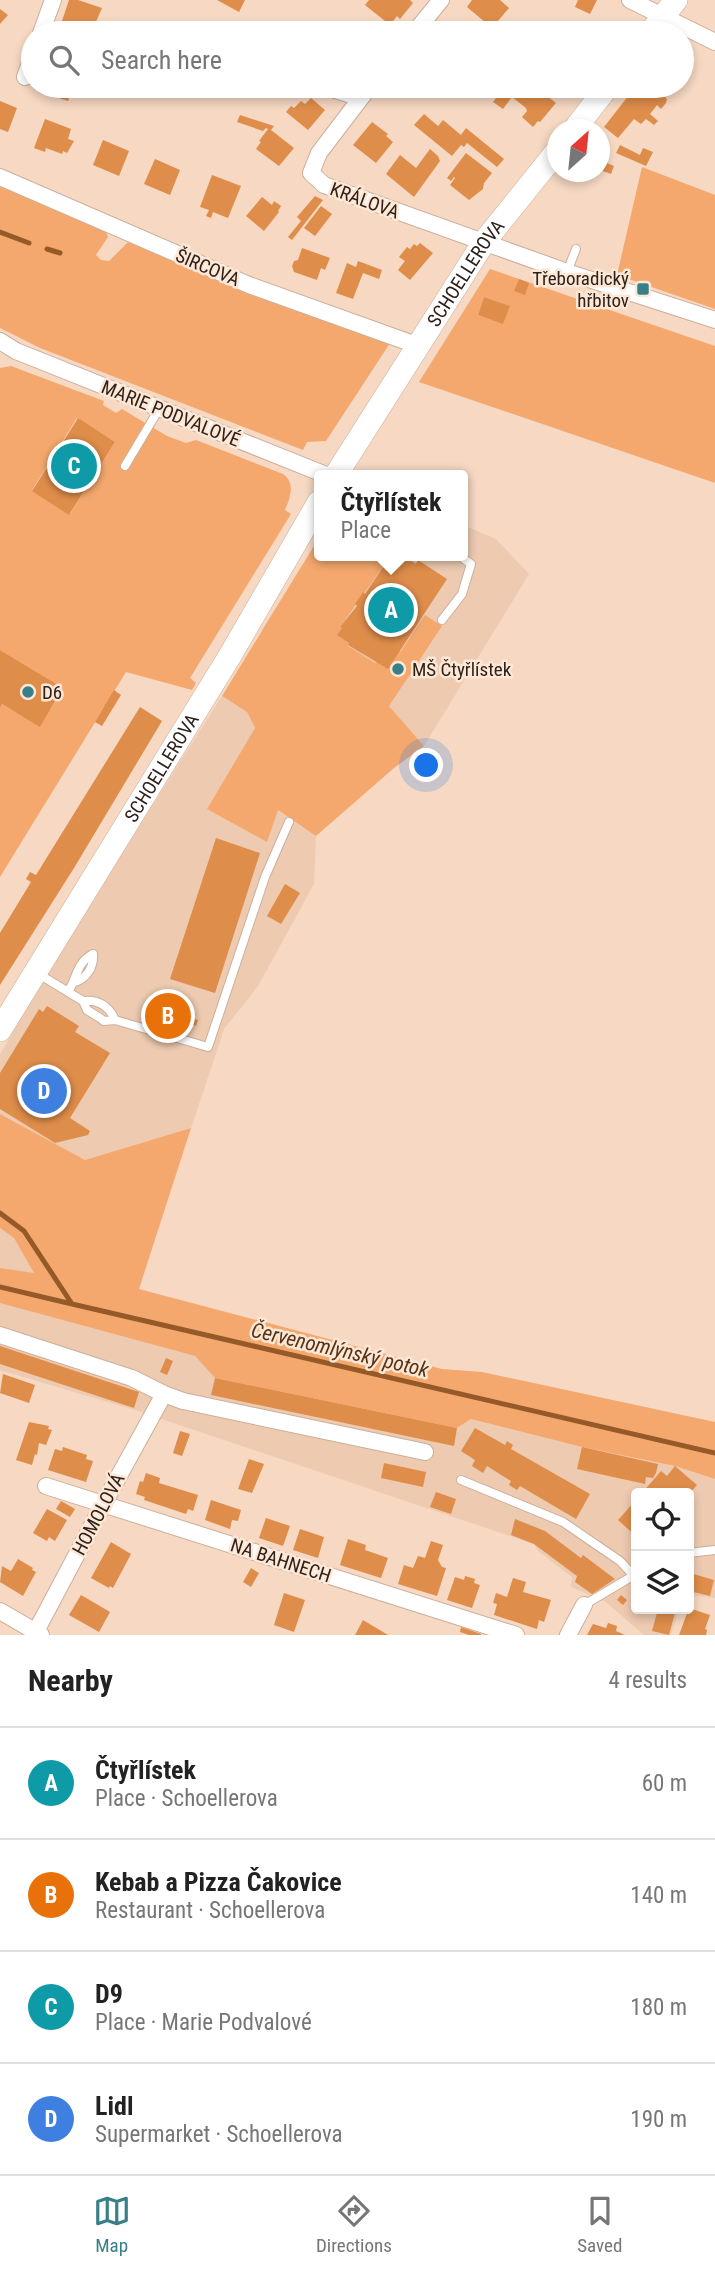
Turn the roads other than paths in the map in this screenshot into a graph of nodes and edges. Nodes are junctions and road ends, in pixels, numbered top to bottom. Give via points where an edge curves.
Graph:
1 (53, 0) edge
2 (441, 0) edge
3 (630, 0) edge
4 (663, 17) edge
5 (45, 21) edge
6 (424, 21) edge
7 (694, 32) edge
8 (715, 42) edge
9 (347, 98) edge
10 (360, 98) edge
11 (599, 98) edge
12 (357, 101) junction
13 (582, 119) edge
14 (547, 164) edge
15 (0, 177) edge
16 (484, 242) junction
17 (576, 250) dead end
18 (567, 272) junction
19 (715, 320) edge
20 (0, 341) edge
21 (419, 346) junction
22 (8, 353) edge
23 (159, 410) junction
24 (125, 466) dead end
25 (314, 470) edge
26 (339, 470) edge
27 (314, 511) edge
28 (467, 561) edge
29 (442, 621) dead end
30 (289, 822) dead end
31 (37, 973) junction
32 (75, 982) dead end
33 (68, 992) junction
34 (0, 1030) edge
35 (0, 1335) edge
36 (164, 1394) junction
37 (425, 1452) dead end
38 (461, 1480) dead end
39 (46, 1486) dead end
40 (104, 1503) junction
41 (715, 1550) edge
42 (694, 1552) edge
43 (631, 1571) edge
44 (631, 1577) edge
45 (584, 1605) joint
46 (0, 1611) edge
47 (37, 1634) edge
48 (516, 1635) edge
49 (568, 1635) edge

1 - 5 street
2 - 6 street
3 - 4 street
7 - 8 street
9 - 12 lane
10 - 12 street, KRÁLOVA
11 - 13 street
12 - 16 street, KRÁLOVA via 319,153 311,173 324,185
14 - 16 street, SCHOELLEROVA
15 - 21 street, ŠIRCOVA via 248,285
16 - 18 street
16 - 21 street, SCHOELLEROVA
17 - 18 lane
18 - 19 street
20 - 22 street, MARIE PODVALOVÉ
21 - 26 street, SCHOELLEROVA
22 - 23 street, MARIE PODVALOVÉ
23 - 24 lane
23 - 25 street, MARIE PODVALOVÉ
27 - 31 street, SCHOELLEROVA
28 - 29 lane via 471,564 462,594
30 - 33 lane via 265,877 208,1047 115,1020 110,1009
31 - 33 lane
31 - 34 street, SCHOELLEROVA
32 - 33 lane
35 - 36 street via 132,1378
36 - 37 street
36 - 40 street, HOMOLOVÁ
38 - 43 lane via 563,1522
39 - 40 street, NA BAHNECH
40 - 47 street, HOMOLOVÁ
40 - 48 street, NA BAHNECH
41 - 42 lane
44 - 45 lane
45 - 49 street
46 - 47 street

